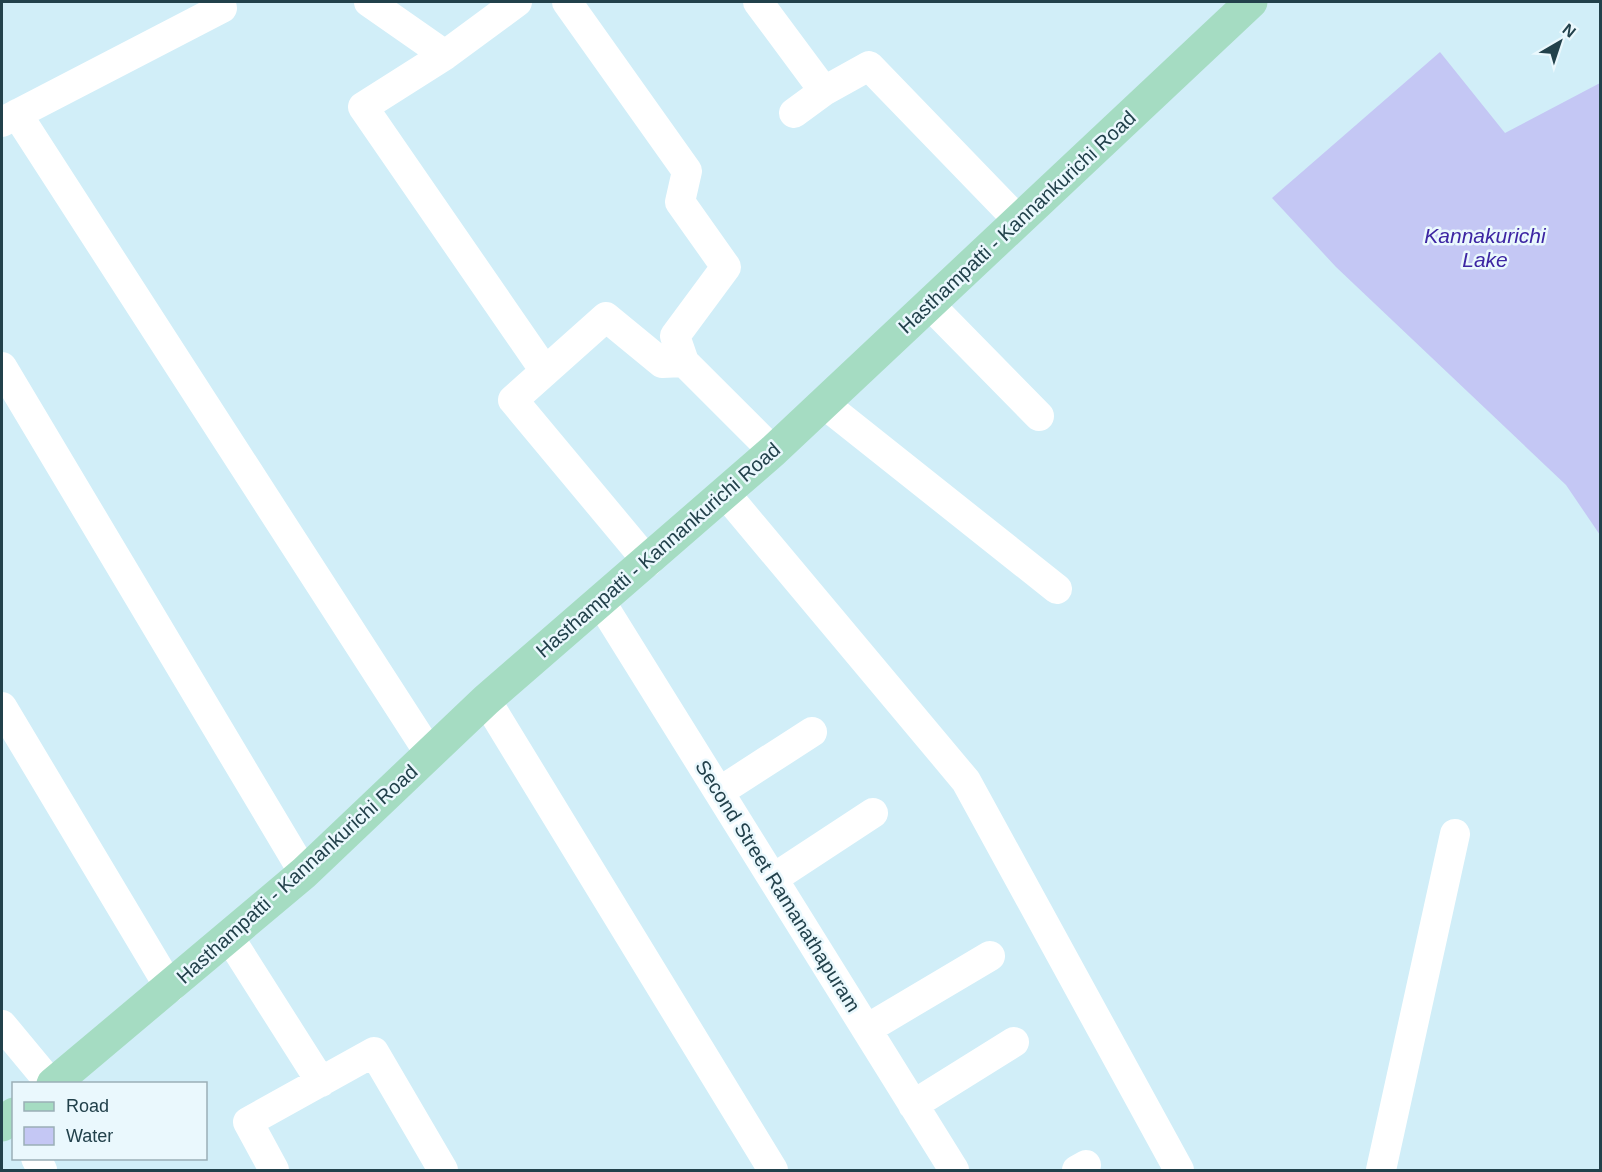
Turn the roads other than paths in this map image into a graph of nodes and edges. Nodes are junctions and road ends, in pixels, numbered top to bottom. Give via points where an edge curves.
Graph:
1 (369, 2) edge
2 (517, 2) edge
3 (567, 2) edge
4 (759, 2) edge
5 (1251, 2) edge
6 (222, 8) dead end
7 (445, 55) junction
8 (824, 91) junction
9 (795, 113) dead end
10 (9, 118) edge
11 (1019, 221) junction
12 (929, 304) junction
13 (684, 362) junction
14 (2, 367) edge
15 (545, 371) junction
16 (824, 403) junction
17 (1039, 416) dead end
18 (773, 450) junction
19 (724, 492) junction
20 (648, 562) junction
21 (1057, 589) dead end
22 (600, 601) junction
23 (486, 700) junction
24 (2, 707) edge
25 (812, 732) dead end
26 (430, 754) junction
27 (719, 792) junction
28 (873, 813) dead end
29 (1455, 834) dead end
30 (304, 873) junction
31 (774, 878) junction
32 (229, 937) junction
33 (990, 956) dead end
34 (170, 988) junction
35 (2, 1025) edge
36 (867, 1029) junction
37 (1014, 1042) dead end
38 (51, 1082) edge
39 (53, 1082) edge
40 (321, 1082) junction
41 (913, 1105) junction
42 (274, 1170) edge
43 (443, 1170) edge
44 (773, 1170) edge
45 (954, 1170) edge
46 (1179, 1170) edge
47 (1381, 1170) edge

1 - 7 street
2 - 7 street
3 - 13 street via 687,171 680,202 726,267 675,336
4 - 8 street
5 - 11 main road, Hasthampatti - Kannankurichi Road
6 - 10 street
7 - 15 street via 363,107
8 - 9 street
8 - 11 street via 869,66
10 - 26 street
11 - 12 main road, Hasthampatti - Kannankurichi Road
12 - 16 main road, Hasthampatti - Kannankurichi Road
12 - 17 street
13 - 15 street via 662,363 606,317
13 - 18 street
14 - 30 street
15 - 20 street via 513,400
16 - 18 main road, Hasthampatti - Kannankurichi Road
16 - 21 street
18 - 19 main road, Hasthampatti - Kannankurichi Road
19 - 20 main road, Hasthampatti - Kannankurichi Road
19 - 46 street via 966,781
20 - 22 main road, Hasthampatti - Kannankurichi Road
22 - 23 main road, Hasthampatti - Kannankurichi Road
22 - 27 street, Second Street Ramanathapuram
23 - 26 main road, Hasthampatti - Kannankurichi Road
23 - 44 street
24 - 34 street
25 - 27 street
26 - 30 main road, Hasthampatti - Kannankurichi Road
27 - 31 street, Second Street Ramanathapuram
28 - 31 street
29 - 47 street
30 - 32 main road, Hasthampatti - Kannankurichi Road
31 - 36 street, Second Street Ramanathapuram
32 - 34 main road, Hasthampatti - Kannankurichi Road
32 - 40 street
33 - 36 street
34 - 39 main road, Hasthampatti - Kannankurichi Road
35 - 38 street
36 - 41 street, Second Street Ramanathapuram
37 - 41 street
40 - 42 street via 248,1122
40 - 43 street via 374,1052
41 - 45 street, Second Street Ramanathapuram

